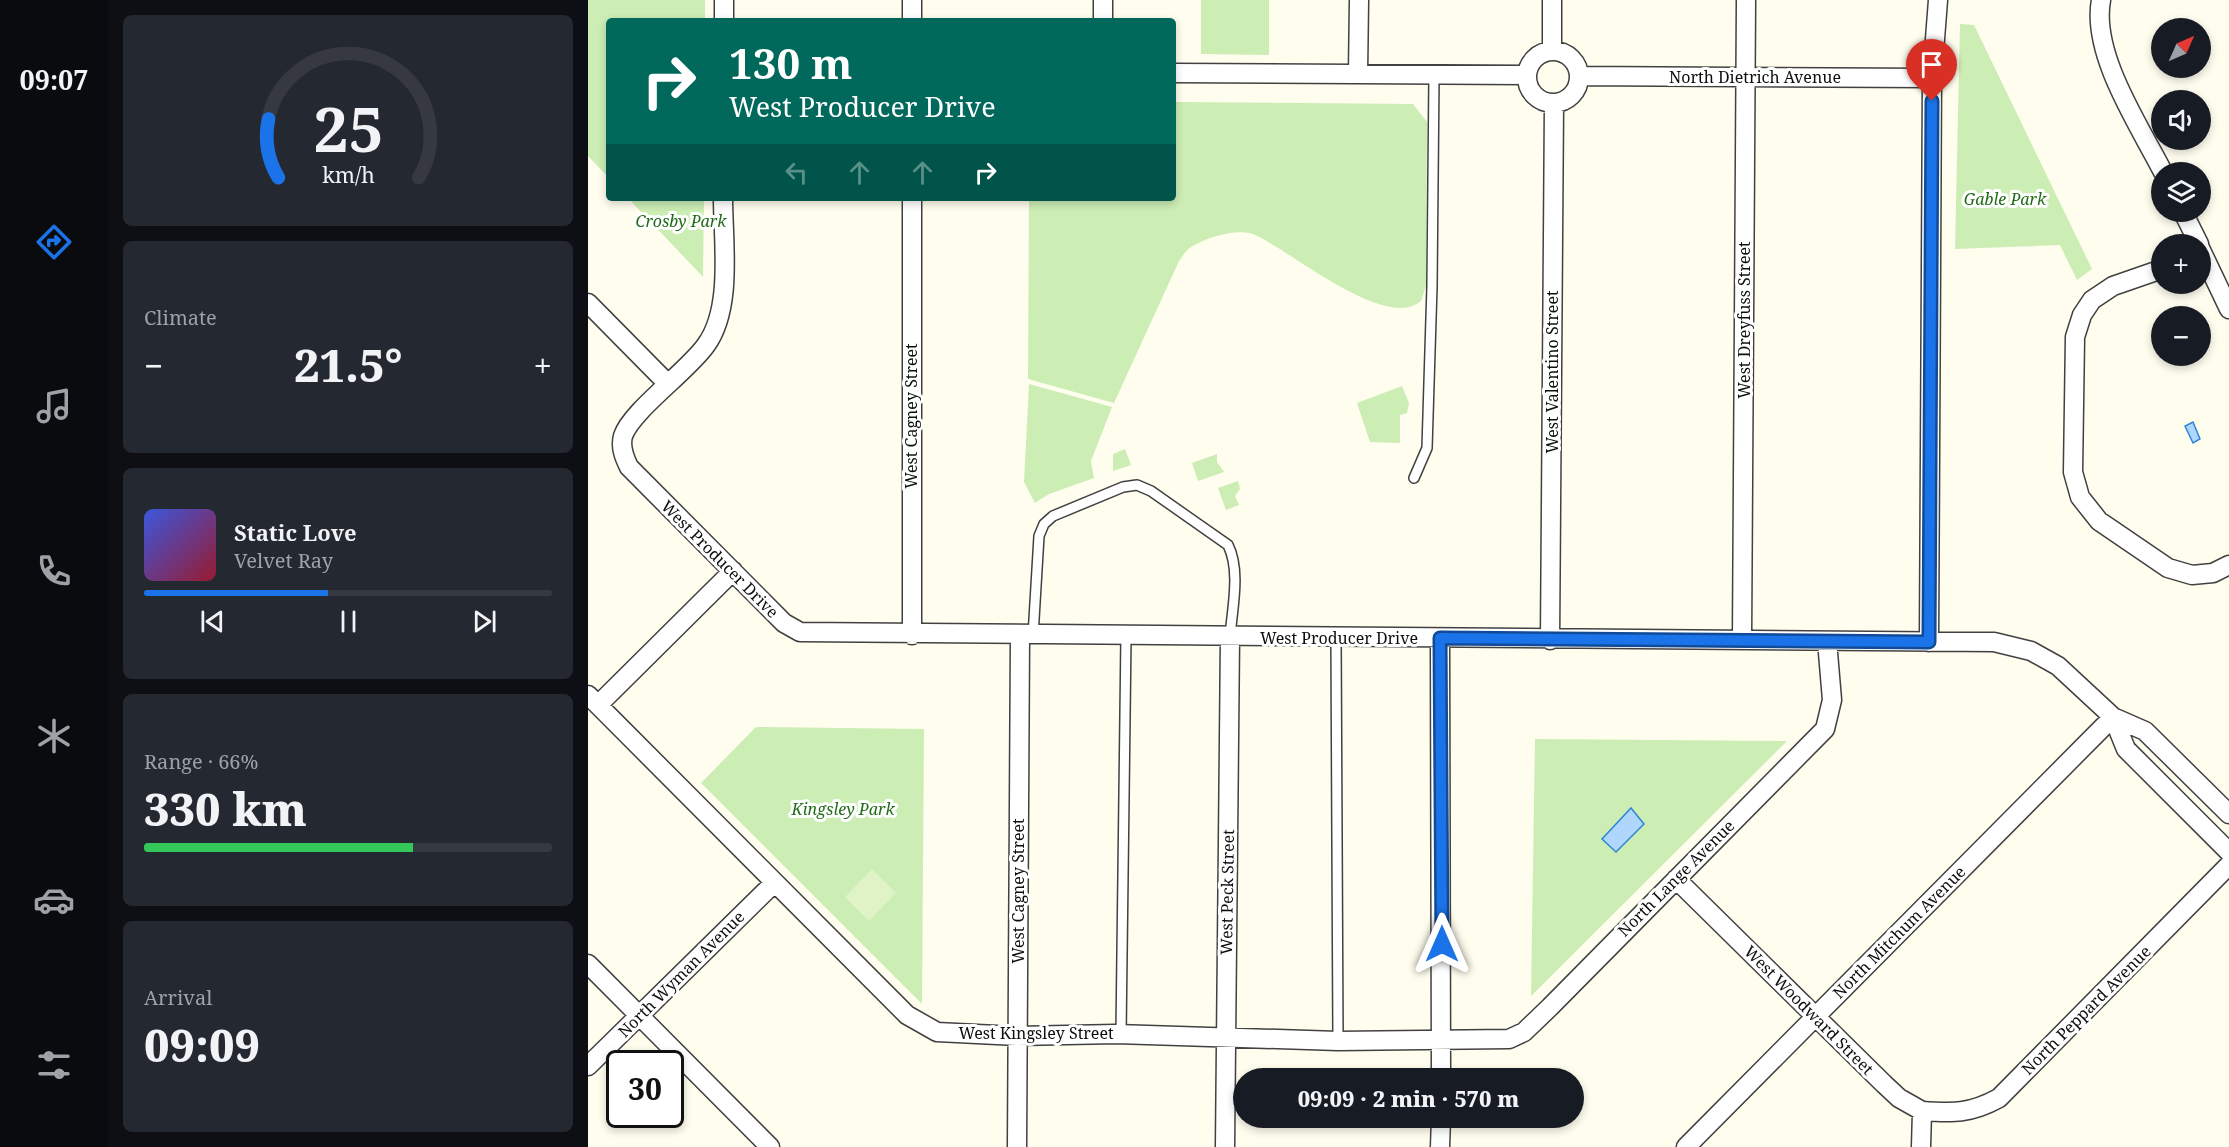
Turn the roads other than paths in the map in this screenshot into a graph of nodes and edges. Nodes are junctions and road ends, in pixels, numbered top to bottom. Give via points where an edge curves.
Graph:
1 (724, 0) edge
2 (912, 0) edge
3 (1103, 0) edge
4 (1359, 0) edge
5 (1552, 0) edge
6 (1746, 0) edge
7 (1938, 0) edge
8 (2101, 0) edge
9 (724, 18) edge
10 (912, 18) edge
11 (1103, 18) edge
12 (1552, 51) junction
13 (1176, 73) edge
14 (1358, 74) junction
15 (1434, 75) junction
16 (1527, 75) junction
17 (1579, 76) junction
18 (1745, 77) junction
19 (1932, 78) junction
20 (1554, 103) junction
21 (2158, 162) edge
22 (723, 201) edge
23 (912, 201) edge
24 (2151, 272) edge
25 (2211, 272) edge
26 (588, 303) edge
27 (2229, 309) edge
28 (668, 384) junction
29 (1414, 478) dead end
30 (2221, 569) edge
31 (733, 572) junction
32 (912, 635) junction
33 (1026, 636) junction
34 (1125, 636) junction
35 (1230, 637) junction
36 (1336, 638) junction
37 (1440, 638) junction
38 (1550, 640) junction
39 (1742, 640) junction
40 (1827, 641) junction
41 (1929, 642) junction
42 (593, 700) edge
43 (2113, 717) junction
44 (2229, 814) edge
45 (2229, 852) edge
46 (2229, 865) edge
47 (1676, 879) junction
48 (774, 883) junction
49 (588, 964) edge
50 (639, 1016) junction
51 (1816, 1016) junction
52 (1121, 1034) junction
53 (1017, 1036) junction
54 (1226, 1036) junction
55 (1442, 1039) junction
56 (1338, 1041) junction
57 (588, 1066) edge
58 (1441, 1068) edge
59 (1922, 1111) junction
60 (1441, 1128) edge
61 (770, 1147) edge
62 (1017, 1147) edge
63 (1225, 1147) edge
64 (1440, 1147) edge
65 (1686, 1147) edge
66 (1921, 1147) edge

1 - 9 street
2 - 10 street
3 - 11 street
4 - 14 street
5 - 12 street
6 - 18 street, West Dreyfuss Street
7 - 19 street
8 - 21 street via 2098,16 2110,65
12 - 16 street via 1533,60
12 - 17 street via 1570,58
13 - 14 street
14 - 15 street
15 - 16 street
15 - 29 lane via 1427,448
16 - 20 street via 1535,96
17 - 18 street, North Dietrich Avenue
17 - 20 street via 1572,95
18 - 19 street, North Dietrich Avenue
18 - 39 street, West Dreyfuss Street
19 - 41 street
20 - 38 street, West Valentino Street
22 - 28 street via 723,306 717,329 705,347
23 - 32 street, West Cagney Street
24 - 30 street via 2113,286 2092,300 2082,315 2075,337 2073,472 2080,497 2109,530 2168,568 2192,575
25 - 27 street
26 - 28 street
28 - 31 street, West Producer Drive via 628,426 622,447 629,466
31 - 32 street, West Producer Drive via 784,623 800,632
31 - 42 street
32 - 33 street, West Producer Drive
33 - 34 street, West Producer Drive
33 - 35 lane via 1039,536 1044,524 1062,512 1137,485 1151,490 1228,545 1234,556
33 - 53 street, West Cagney Street
34 - 35 street, West Producer Drive
34 - 52 lane
35 - 36 street, West Producer Drive
35 - 54 street, West Peck Street
36 - 37 street, West Producer Drive
36 - 56 lane
37 - 38 street, West Producer Drive
37 - 55 street
38 - 39 street, West Producer Drive
39 - 40 street, West Producer Drive
40 - 41 street, West Producer Drive
40 - 47 street, North Lange Avenue via 1832,700 1825,729
41 - 43 street, West Producer Drive via 1994,642 2031,651 2058,666
42 - 48 street, West Kingsley Street
43 - 44 street, West Producer Drive via 2145,731
43 - 45 street, West Producer Drive via 2126,749
43 - 51 street, North Mitchum Avenue
46 - 59 street, North Peppard Avenue via 1999,1098 1978,1110
47 - 51 street, West Woodward Street
47 - 55 street, North Lange Avenue via 1524,1032 1509,1039
48 - 50 street, North Wyman Avenue
48 - 53 street, West Kingsley Street via 907,1015 937,1032
49 - 50 street
50 - 57 street, North Wyman Avenue
50 - 61 street
51 - 59 street, West Woodward Street via 1899,1098
51 - 65 street, North Mitchum Avenue
52 - 53 street, West Kingsley Street
52 - 54 street, West Kingsley Street
53 - 62 street, West Cagney Street
54 - 56 street, West Kingsley Street
54 - 63 street, West Peck Street
55 - 56 street, West Kingsley Street
55 - 58 street
59 - 66 street
60 - 64 street

